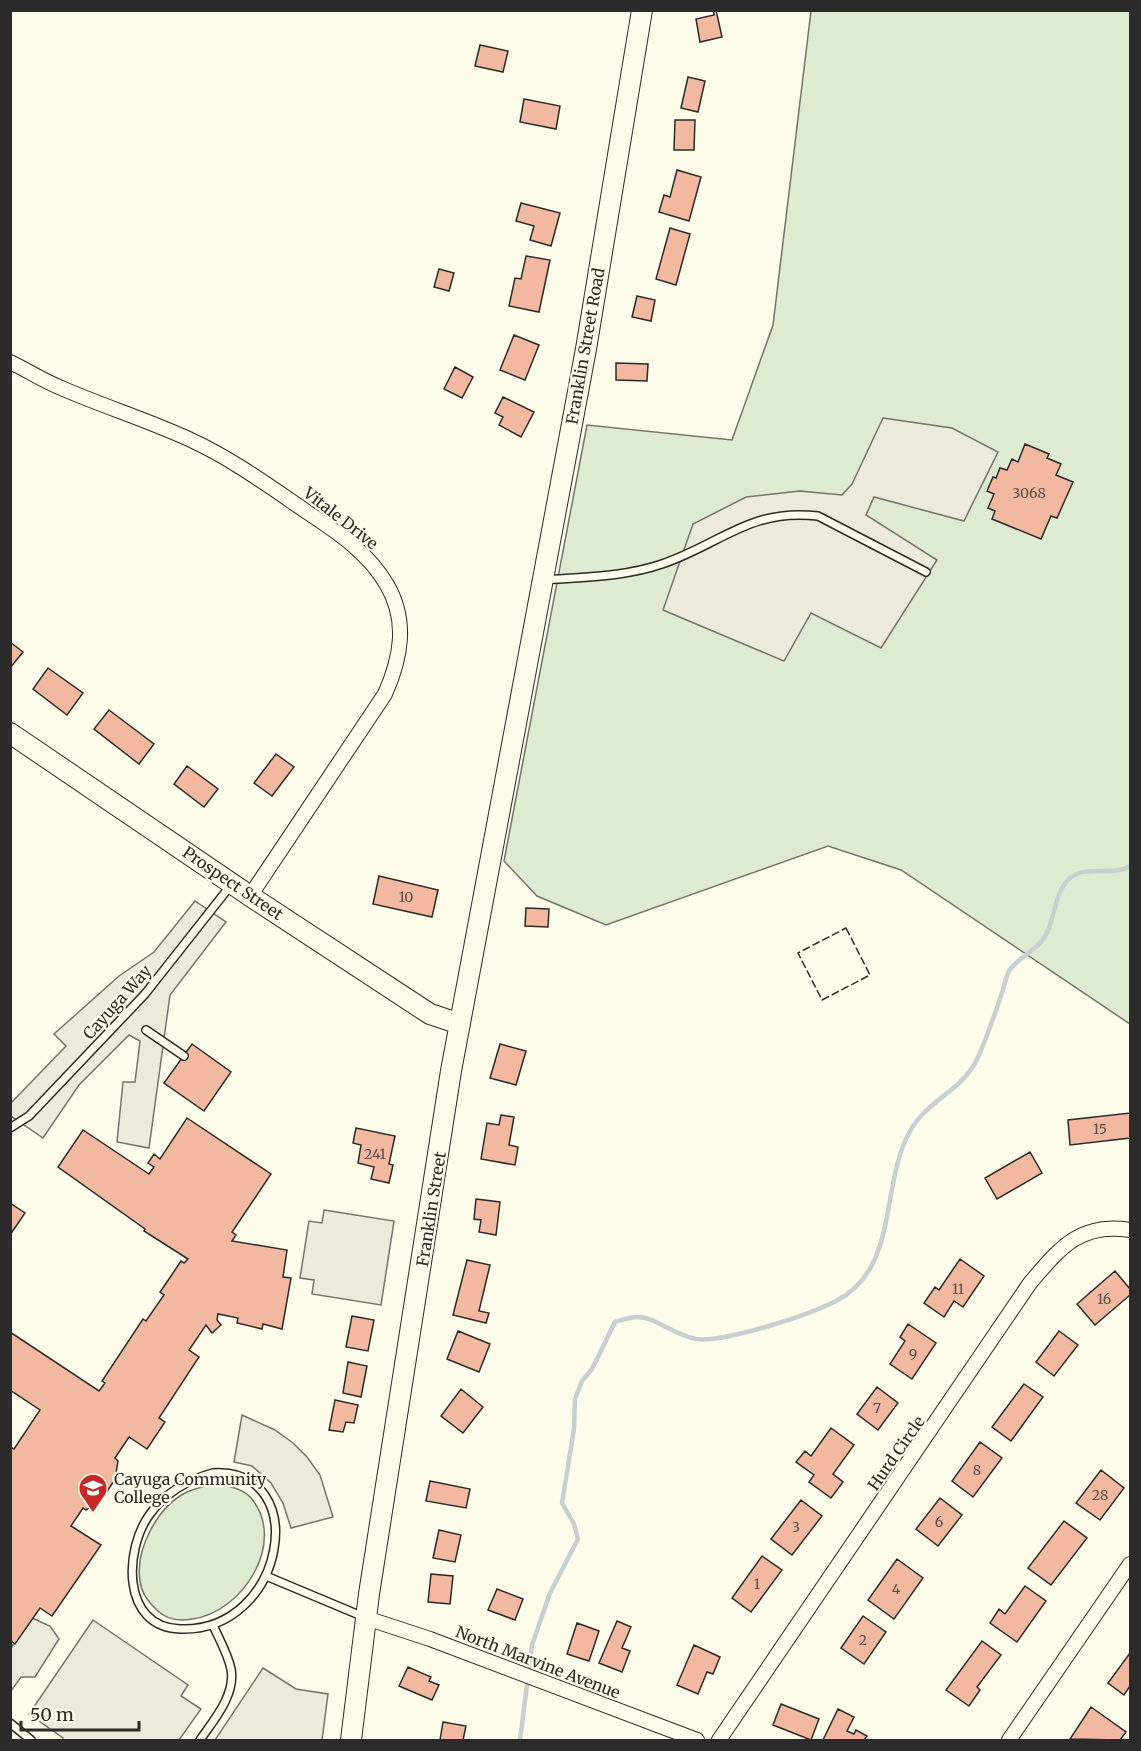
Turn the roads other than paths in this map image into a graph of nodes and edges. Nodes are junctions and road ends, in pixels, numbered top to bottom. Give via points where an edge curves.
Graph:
1 (642, 10) edge
2 (10, 362) edge
3 (926, 572) dead end
4 (542, 580) junction
5 (523, 680) joint
6 (10, 733) edge
7 (232, 883) junction
8 (250, 896) junction
9 (460, 1024) junction
10 (146, 1030) dead end
11 (184, 1056) dead end
12 (10, 1128) edge
13 (1131, 1230) edge
14 (1131, 1564) edge
15 (266, 1576) junction
16 (366, 1618) junction
17 (213, 1625) junction
18 (10, 1723) edge
19 (31, 1740) edge
20 (200, 1740) edge
21 (351, 1740) edge
22 (697, 1740) edge
23 (719, 1740) edge
24 (1009, 1740) edge

1 - 4 street, Franklin Street Road via 586,349
2 - 8 street, Vitale Drive via 58,387 191,440 246,469 338,533 370,560 388,586 398,612 402,639 385,694
3 - 4 lane via 818,516 799,513 749,522 664,564 635,572
4 - 5 street, Franklin Street Road
5 - 9 street, Franklin Street
6 - 7 street, Prospect Street
7 - 8 street, Prospect Street
7 - 12 lane, Cayuga Way via 145,994 29,1116
8 - 9 street, Prospect Street via 430,1014
9 - 16 street, Franklin Street
10 - 11 lane
13 - 23 street, Hurd Circle via 1104,1228 1076,1237 1030,1283
14 - 24 street
15 - 16 lane
15 - 17 lane via 242,1607
15 - 17 lane via 276,1548 274,1522 267,1501 247,1480 222,1473 195,1478 159,1504 135,1545 131,1573 135,1596 143,1610 162,1626 186,1629
16 - 21 street, Franklin Street
16 - 22 street, North Marvine Avenue
17 - 20 lane via 231,1670 230,1685 223,1706
18 - 19 lane

